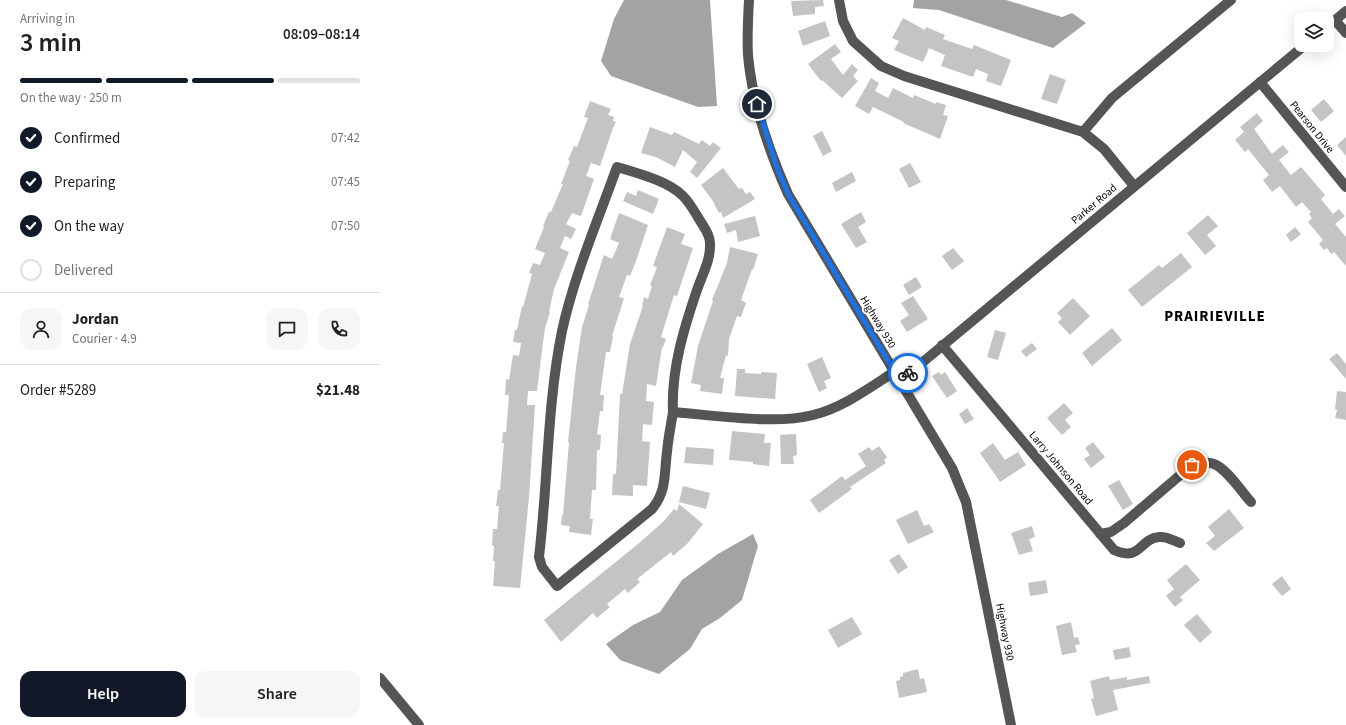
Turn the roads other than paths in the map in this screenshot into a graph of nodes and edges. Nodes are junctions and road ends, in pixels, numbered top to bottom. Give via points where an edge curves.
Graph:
1 (749, 0) edge
2 (839, 0) edge
3 (1231, 0) edge
4 (1346, 11) edge
5 (1335, 20) joint
6 (1346, 33) edge
7 (1296, 52) edge
8 (1260, 82) junction
9 (1083, 132) junction
10 (1134, 186) junction
11 (1346, 187) edge
12 (942, 345) junction
13 (894, 372) junction
14 (900, 381) junction
15 (673, 412) junction
16 (1251, 502) dead end
17 (1100, 534) junction
18 (1180, 543) dead end
19 (380, 678) edge
20 (419, 725) edge
21 (1011, 725) edge

1 - 13 street, Highway 930 via 748,56 754,90 776,165 788,194
2 - 9 street via 843,21 853,41 881,66 904,76
3 - 9 street via 1112,98
4 - 5 street
5 - 6 street
7 - 8 street, Parker Road
8 - 10 street, Parker Road
8 - 11 street, Pearson Drive
9 - 10 street via 1104,149
10 - 12 street, Parker Road
12 - 14 street, Parker Road
12 - 17 street, Larry Johnson Road
13 - 14 street, Highway 930
13 - 15 street via 845,402 813,415 781,419
14 - 21 street, Highway 930 via 952,468 967,506
15 - 15 street via 660,499 652,509 557,586 542,568 539,557 554,384 562,330 581,266 617,167 676,190 690,204 710,242 709,258 678,354 672,393
16 - 17 street via 1224,470 1213,463 1202,462 1192,465 1124,523 1111,532
17 - 18 street, Larry Johnson Road via 1114,550 1124,554 1137,551 1158,537
19 - 20 street

